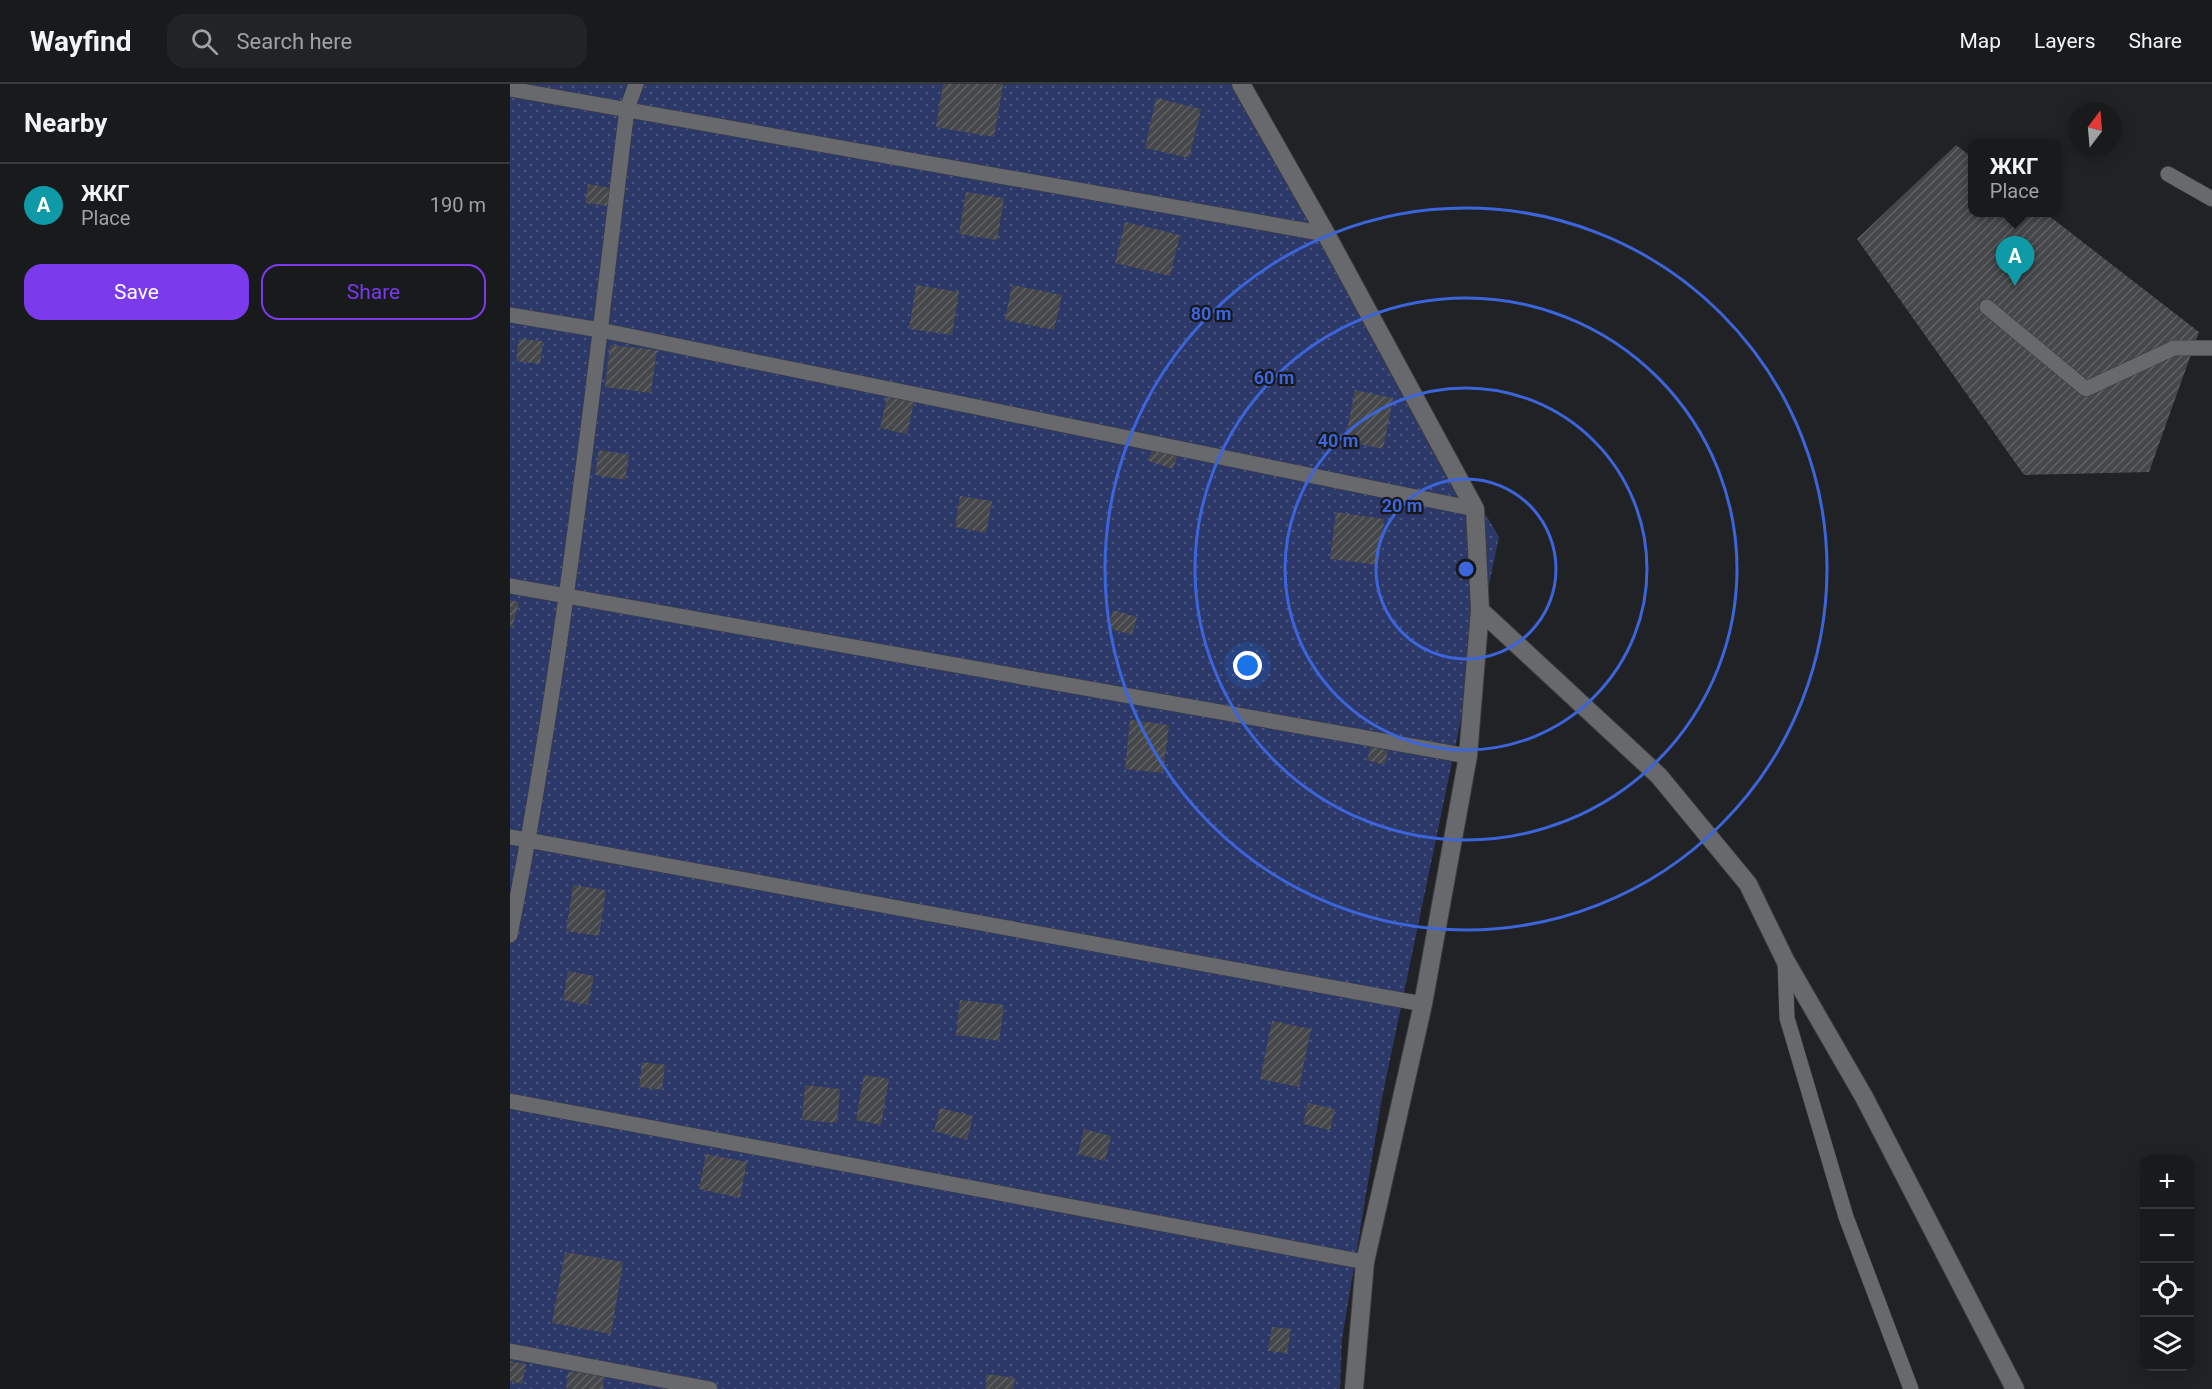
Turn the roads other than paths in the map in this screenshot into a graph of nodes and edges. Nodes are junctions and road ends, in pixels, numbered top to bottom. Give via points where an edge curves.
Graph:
1 (636, 84) edge
2 (1241, 84) edge
3 (510, 89) edge
4 (627, 109) junction
5 (2168, 174) dead end
6 (2212, 198) edge
7 (1326, 234) junction
8 (1987, 307) dead end
9 (510, 315) edge
10 (600, 330) junction
11 (2212, 348) edge
12 (1475, 509) junction
13 (510, 586) edge
14 (566, 596) junction
15 (1480, 610) junction
16 (1468, 756) junction
17 (510, 837) edge
18 (529, 841) junction
19 (510, 935) edge
20 (1785, 960) junction
21 (1423, 1004) junction
22 (510, 1101) edge
23 (1365, 1262) junction
24 (510, 1351) edge
25 (710, 1389) edge
26 (1354, 1389) edge
27 (1911, 1389) edge
28 (2015, 1389) edge

1 - 4 lane
2 - 7 street
3 - 4 lane
4 - 7 lane
4 - 10 lane
5 - 6 lane
7 - 12 street
8 - 11 lane via 2086,389 2174,348
9 - 10 lane
10 - 12 lane
10 - 14 lane
12 - 15 street
13 - 14 lane
14 - 16 lane
14 - 18 lane
15 - 16 street
15 - 20 street via 1659,776 1748,884
16 - 21 street
17 - 18 lane
18 - 19 lane
18 - 21 lane
20 - 27 lane via 1787,1018 1846,1217
20 - 28 street via 1864,1097
21 - 23 street
22 - 23 lane
23 - 26 street
24 - 25 lane

